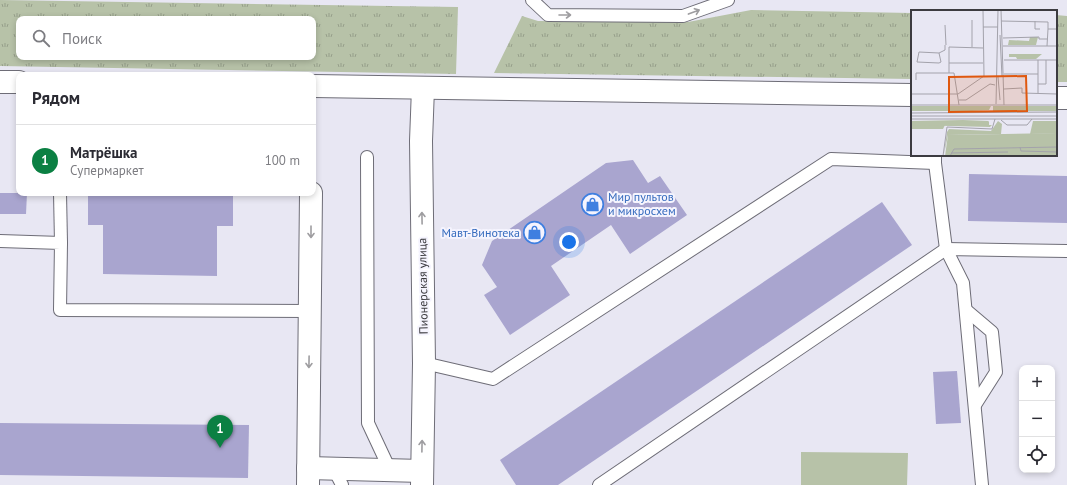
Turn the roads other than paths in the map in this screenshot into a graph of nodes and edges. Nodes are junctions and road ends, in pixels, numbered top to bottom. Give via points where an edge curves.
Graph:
1 (532, 0) edge
2 (728, 0) edge
3 (0, 82) edge
4 (16, 82) edge
5 (316, 86) edge
6 (423, 88) junction
7 (911, 95) edge
8 (367, 157) dead end
9 (935, 159) edge
10 (60, 196) edge
11 (311, 196) edge
12 (0, 241) edge
13 (61, 243) junction
14 (946, 249) junction
15 (1067, 251) edge
16 (966, 310) junction
17 (310, 311) junction
18 (424, 363) junction
19 (975, 405) junction
20 (390, 470) junction
21 (308, 476) edge
22 (338, 477) edge
23 (422, 478) edge
24 (599, 485) edge
25 (982, 485) edge

1 -> 2 lane via 548,15 675,16 683,16
3 - 4 street
5 - 6 street
6 - 7 street
18 -> 6 street, Пионерская улица via 421,141
8 - 20 lane via 368,423
9 - 14 lane
9 - 18 lane via 830,159 494,379
10 - 13 lane
11 -> 17 street
12 - 13 lane
13 - 17 lane via 60,310
14 - 15 lane
14 - 16 lane via 963,283
14 - 24 lane
16 - 19 lane
16 - 19 lane via 992,332 996,372
17 -> 21 street
23 -> 18 street, Пионерская улица
19 - 25 lane
20 - 22 street
20 - 23 street
21 - 22 street

